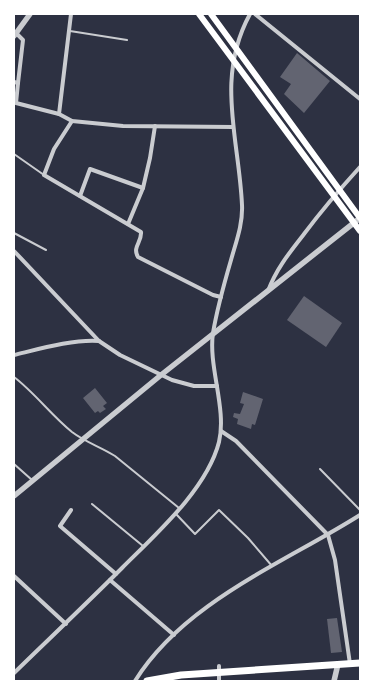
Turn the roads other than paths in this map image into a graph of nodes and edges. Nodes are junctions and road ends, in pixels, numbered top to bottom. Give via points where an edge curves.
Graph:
1 (30, 14) edge
2 (71, 14) edge
3 (199, 14) edge
4 (210, 14) edge
5 (250, 14) edge
6 (254, 14) edge
7 (69, 30) junction
8 (15, 34) edge
9 (127, 40) dead end
10 (236, 49) junction
11 (234, 60) junction
12 (16, 82) edge
13 (360, 99) edge
14 (59, 114) junction
15 (72, 121) junction
16 (155, 126) junction
17 (233, 127) junction
18 (14, 154) edge
19 (360, 168) edge
20 (44, 175) junction
21 (142, 188) junction
22 (339, 190) junction
23 (334, 195) junction
24 (80, 196) junction
25 (360, 218) edge
26 (354, 223) junction
27 (128, 224) junction
28 (360, 231) edge
29 (14, 233) edge
30 (46, 250) dead end
31 (14, 251) edge
32 (267, 291) junction
33 (221, 297) junction
34 (213, 335) junction
35 (99, 341) junction
36 (14, 355) edge
37 (161, 375) junction
38 (14, 377) edge
39 (217, 386) junction
40 (221, 432) junction
41 (83, 439) junction
42 (14, 464) edge
43 (320, 469) dead end
44 (32, 481) junction
45 (14, 496) edge
46 (92, 504) dead end
47 (180, 509) junction
48 (71, 510) dead end
49 (360, 510) edge
50 (176, 513) junction
51 (360, 515) edge
52 (328, 535) junction
53 (143, 546) junction
54 (272, 566) junction
55 (116, 574) junction
56 (14, 576) edge
57 (110, 580) junction
58 (66, 624) junction
59 (174, 635) junction
60 (360, 663) edge
61 (338, 664) junction
62 (350, 664) junction
63 (219, 669) junction
64 (14, 673) edge
65 (135, 681) edge
66 (147, 681) edge
67 (219, 681) edge
68 (334, 681) edge

1 - 8 street
2 - 7 street
3 - 11 main road
4 - 10 main road
5 - 10 street
6 - 13 street
7 - 9 lane
7 - 14 street
8 - 12 street via 23,40
10 - 11 street
10 - 22 main road
11 - 17 street via 230,85
11 - 23 main road
12 - 14 street via 16,103
14 - 15 street
15 - 16 street
15 - 20 street via 54,149
16 - 17 street
16 - 21 street
17 - 33 street via 242,195 242,218
18 - 20 lane
19 - 22 street
20 - 24 street
21 - 24 street via 90,169
21 - 27 street
22 - 23 street
22 - 25 main road
23 - 26 main road
23 - 32 street via 282,262
24 - 27 street
25 - 26 street
26 - 28 main road
26 - 32 street
27 - 33 street via 141,232 142,236 135,252 138,257
29 - 30 lane
31 - 35 street
32 - 34 street
33 - 34 street
34 - 37 street
34 - 39 street
35 - 36 street
35 - 37 street
37 - 39 street via 194,386
37 - 41 street
38 - 41 lane via 72,432
39 - 40 street
40 - 47 street via 208,469
40 - 52 street via 236,441
41 - 44 street
41 - 47 lane via 115,456
42 - 44 lane
43 - 49 lane
44 - 45 street
46 - 53 lane
47 - 50 street
48 - 55 street via 60,526
50 - 53 street
50 - 54 lane via 195,534 219,510
51 - 52 street
52 - 54 street
52 - 62 street
53 - 55 street
54 - 59 street via 215,600
55 - 57 street
56 - 58 street
57 - 58 street
57 - 59 street
58 - 64 street
59 - 65 street via 149,661
60 - 62 highway
61 - 62 highway
61 - 63 highway
61 - 68 street
63 - 66 highway
63 - 67 street

